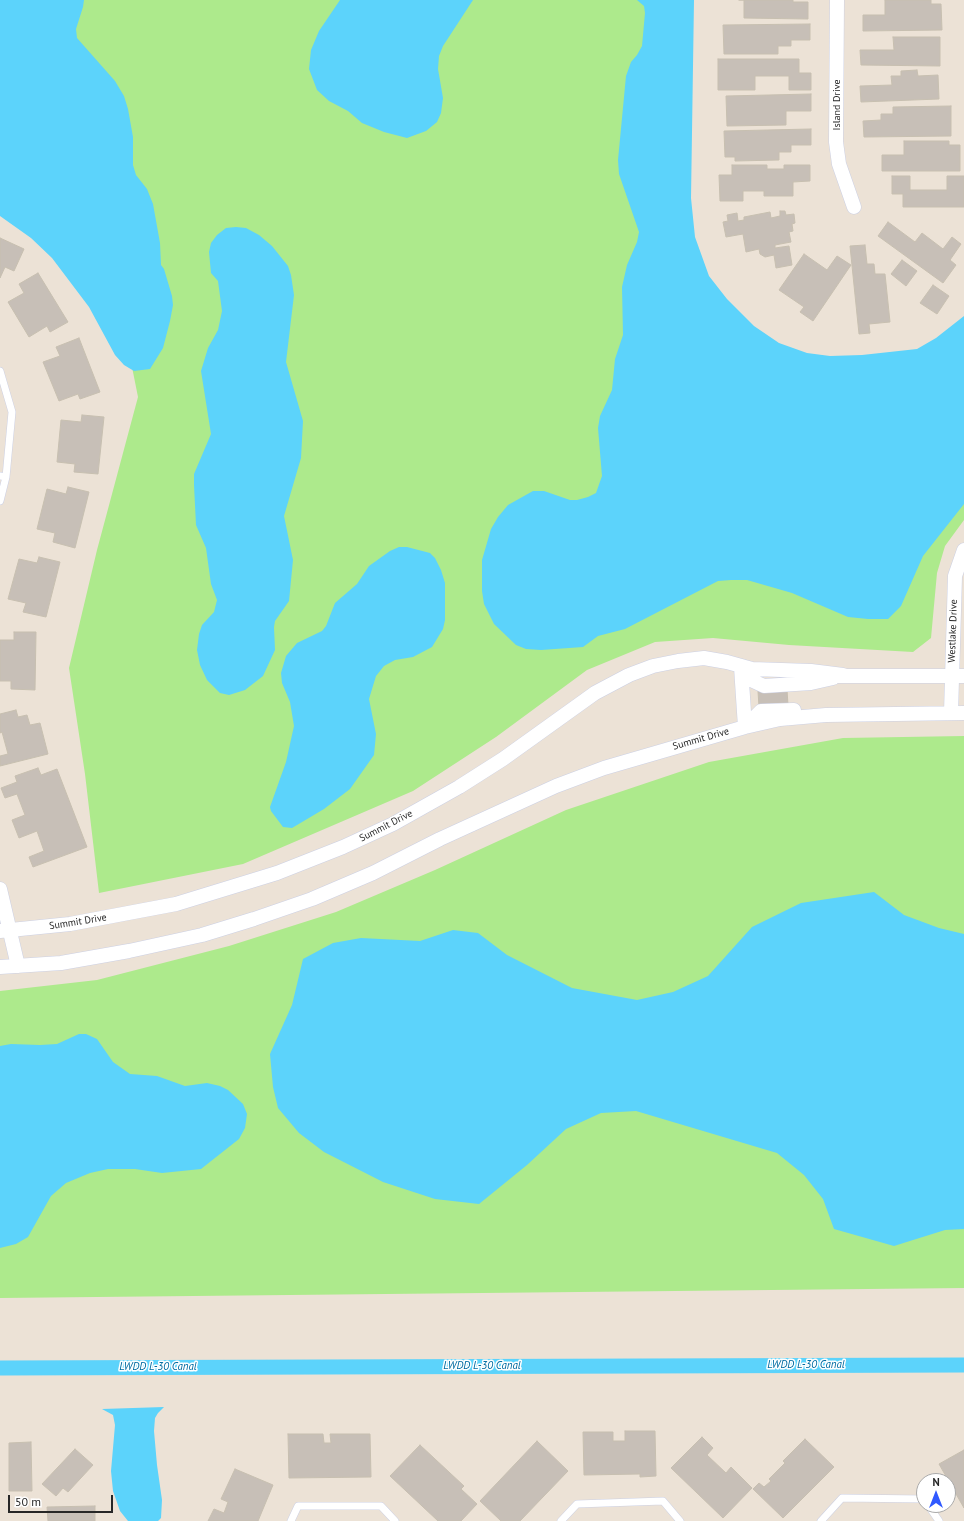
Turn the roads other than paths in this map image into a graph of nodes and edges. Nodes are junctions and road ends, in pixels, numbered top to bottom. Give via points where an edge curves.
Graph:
1 (837, 0) edge
2 (854, 207) dead end
3 (0, 371) edge
4 (3, 476) edge
5 (0, 501) edge
6 (964, 550) edge
7 (741, 666) junction
8 (958, 676) edge
9 (958, 713) edge
10 (745, 727) junction
11 (0, 889) edge
12 (5, 931) edge
13 (18, 966) junction
14 (0, 967) edge
15 (916, 1499) edge
16 (291, 1521) edge
17 (395, 1521) edge
18 (561, 1521) edge
19 (680, 1521) edge
20 (821, 1521) edge

1 - 2 street, Island Drive via 836,142 839,164
3 - 4 lane via 12,412
4 - 5 lane
6 - 8 street, Westlake Drive via 955,576
7 - 8 street, Summit Drive via 765,677
7 - 10 street
7 - 12 street, Summit Drive via 704,658 659,665 629,675 595,693 503,759 393,824 277,873 176,904 70,924
8 - 9 street, Westlake Drive
9 - 10 street, Summit Drive via 814,716 780,719
10 - 13 street, Summit Drive via 604,768 556,786 373,872 254,919 129,951 61,963
11 - 12 street
12 - 13 street
13 - 14 street, Summit Drive
15 - 20 lane via 842,1498
16 - 17 lane via 298,1506 381,1506
18 - 19 lane via 578,1504 663,1501

